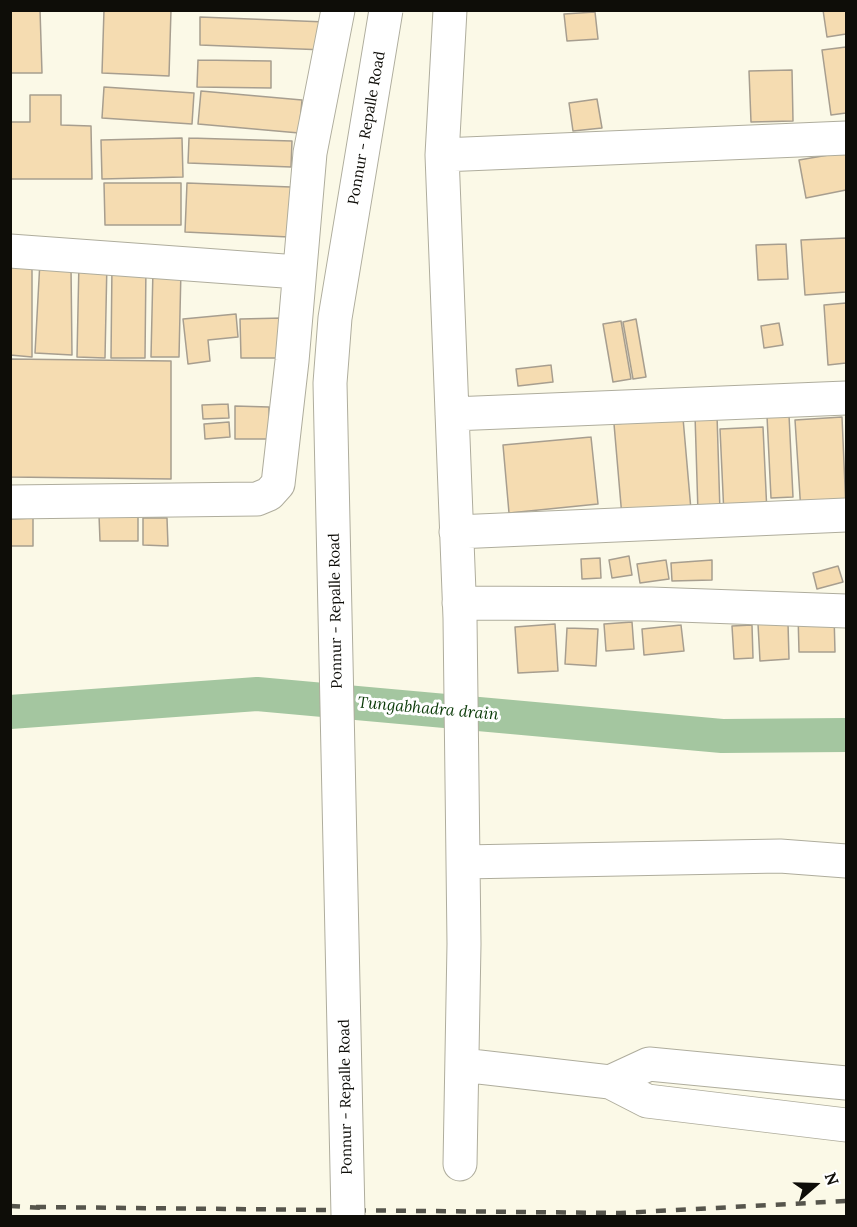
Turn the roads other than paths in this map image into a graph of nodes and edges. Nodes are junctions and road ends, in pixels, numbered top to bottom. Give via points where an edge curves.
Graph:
1 (338, 10) edge
2 (386, 10) edge
3 (450, 10) edge
4 (846, 138) edge
5 (442, 155) junction
6 (10, 251) edge
7 (298, 272) junction
8 (846, 398) edge
9 (452, 414) junction
10 (10, 502) edge
11 (846, 515) edge
12 (456, 532) junction
13 (459, 610) junction
14 (846, 610) edge
15 (846, 861) edge
16 (463, 862) junction
17 (462, 1065) junction
18 (610, 1082) junction
19 (846, 1083) edge
20 (846, 1125) edge
21 (460, 1164) dead end
22 (348, 1216) edge

1 - 7 street via 310,153
2 - 22 street, Ponnur - Repalle Road, bridge via 335,318 330,383
3 - 5 street
4 - 5 street
5 - 9 street
6 - 7 street
7 - 10 street via 282,458 278,484 269,494 256,499
8 - 9 street
9 - 12 street
11 - 12 street
12 - 13 street
13 - 14 street via 651,604
13 - 16 street
15 - 16 street via 780,856
16 - 17 street
17 - 18 street
17 - 21 street
18 - 19 street via 649,1064
18 - 20 street via 647,1101

